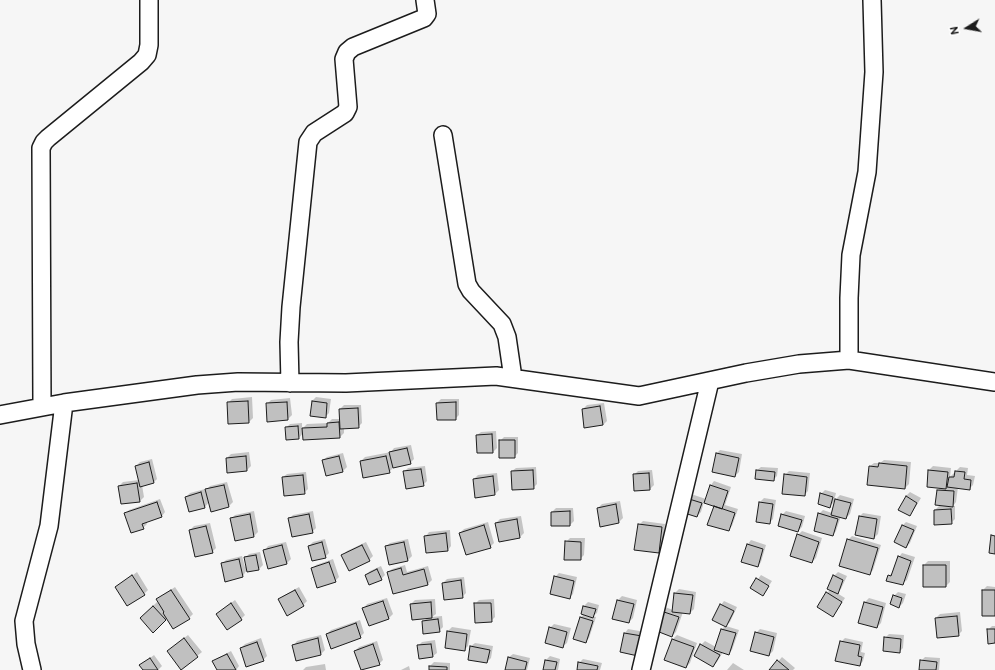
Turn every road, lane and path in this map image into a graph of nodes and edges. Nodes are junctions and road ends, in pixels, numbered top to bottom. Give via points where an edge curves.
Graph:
1 (149, 0) edge
2 (425, 0) edge
3 (872, 0) edge
4 (443, 136) dead end
5 (849, 360) junction
6 (513, 378) junction
7 (710, 381) junction
8 (995, 382) edge
9 (290, 383) junction
10 (64, 403) junction
11 (42, 407) junction
12 (0, 415) edge
13 (32, 670) edge
14 (641, 670) edge

1 - 11 street via 149,46 141,62 48,138 41,148
2 - 9 street via 427,14 424,18 353,47 347,52 344,59 348,107 345,113 314,133 308,142 291,308
3 - 5 street via 874,72 867,172 851,255
4 - 6 street via 467,284 502,324 507,336
5 - 7 street via 799,364
5 - 8 street
6 - 7 street via 638,396
6 - 9 street via 486,376
7 - 14 street
9 - 10 street via 238,382 197,385
10 - 11 street
10 - 13 street via 49,526 24,621
11 - 12 street

